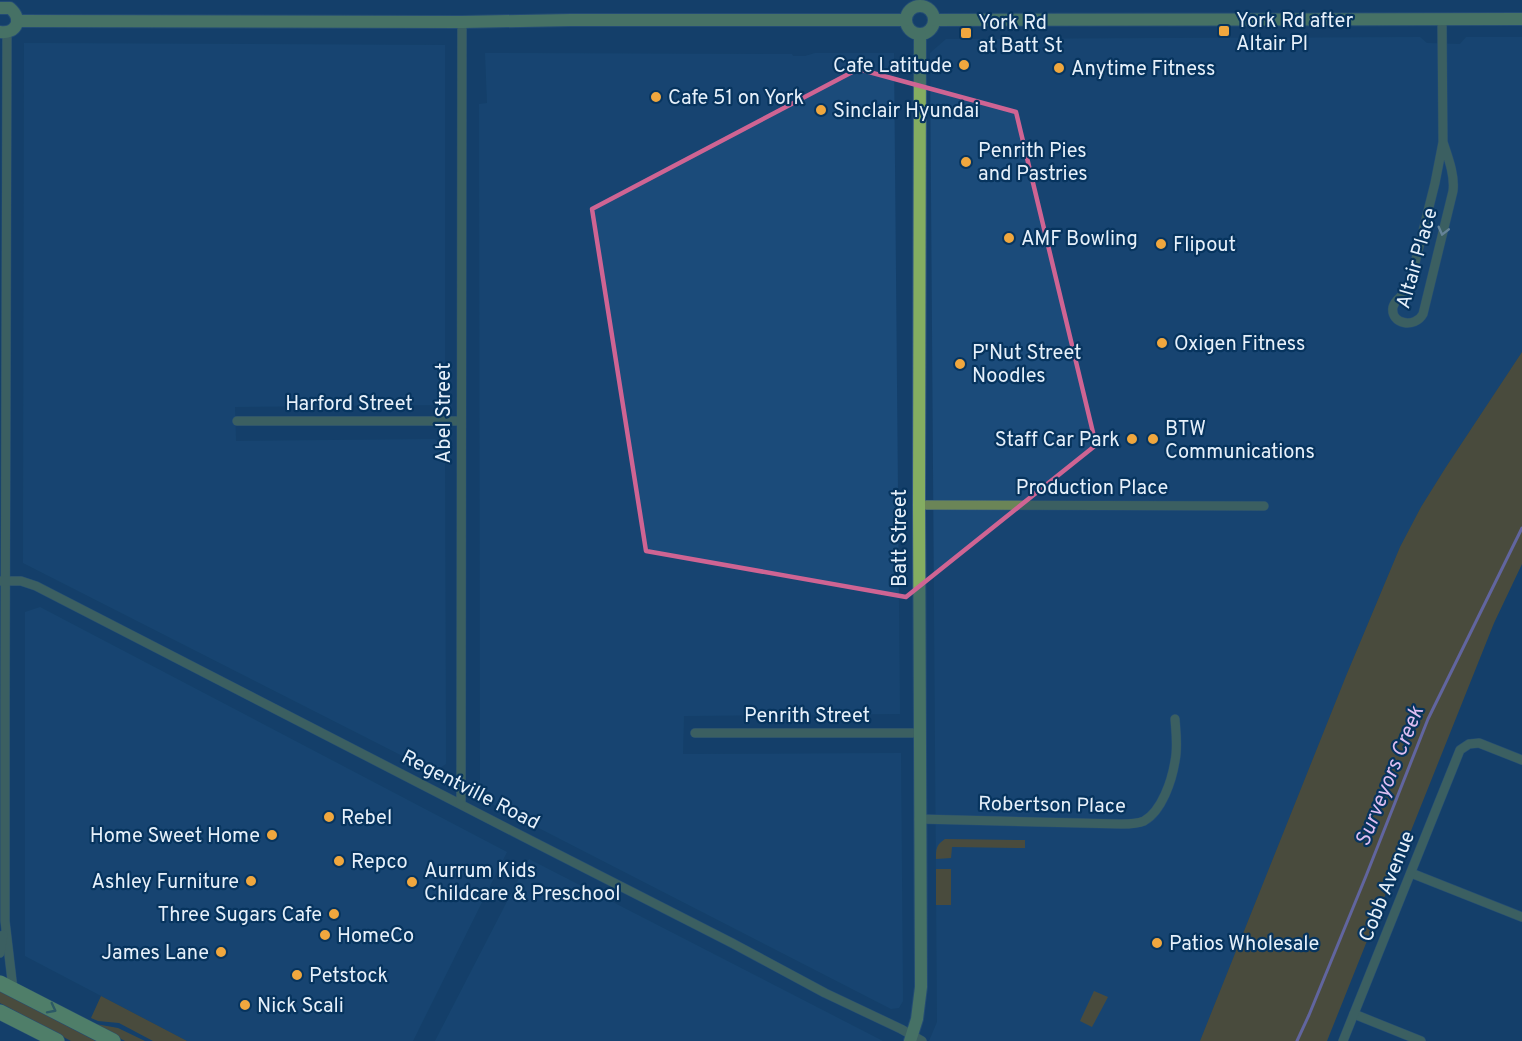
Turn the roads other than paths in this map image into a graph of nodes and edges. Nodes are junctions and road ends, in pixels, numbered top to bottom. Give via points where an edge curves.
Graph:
1 (918, 3) edge
2 (0, 8) edge
3 (1522, 19) edge
4 (906, 20) junction
5 (934, 20) junction
6 (1442, 20) junction
7 (17, 21) junction
8 (462, 22) junction
9 (4, 32) edge
10 (920, 34) junction
11 (1443, 142) junction
12 (3, 419) edge
13 (461, 420) junction
14 (237, 421) dead end
15 (919, 505) junction
16 (1264, 506) dead end
17 (3, 581) edge
18 (1175, 719) dead end
19 (695, 733) dead end
20 (920, 733) junction
21 (1522, 760) edge
22 (461, 804) junction
23 (919, 819) junction
24 (1411, 873) junction
25 (1522, 917) edge
26 (5, 921) junction
27 (0, 953) edge
28 (7, 986) edge
29 (0, 1012) edge
30 (1354, 1014) junction
31 (915, 1039) edge
32 (57, 1041) edge
33 (113, 1041) edge
34 (1343, 1041) edge
35 (1421, 1041) edge

1 - 4 street
1 - 5 street via 932,12
2 - 7 street via 10,8
3 - 6 street
4 - 8 street
4 - 10 street via 915,34
5 - 6 street
5 - 10 street via 928,32
6 - 11 street, Altair Place
7 - 8 street
7 - 9 street via 14,28
8 - 13 street, Abel Street
9 - 12 street
10 - 15 street, Batt Street
11 -> 11 street, Altair Place via 1453,191 1423,314 1416,322 1404,323 1395,316 1393,307 1411,279
12 - 17 street
13 - 14 street, Harford Street
13 - 22 street, Abel Street
15 - 16 street, Production Place
15 - 20 street, Batt Street
17 - 22 street, Regentville Road via 36,586
17 - 26 street
18 - 23 street, Robertson Place via 1176,760 1161,802 1143,822
19 - 20 street, Penrith Street
20 - 23 street, Batt Street
21 - 24 street, Cobb Avenue via 1479,743 1465,745
22 - 31 street, Regentville Road
23 - 31 street, Batt Street via 921,987
24 - 25 street
24 - 30 street, Cobb Avenue
26 - 27 street
26 - 28 street
28 -> 33 main road
29 - 32 main road
30 - 34 street, Cobb Avenue
30 - 35 street

